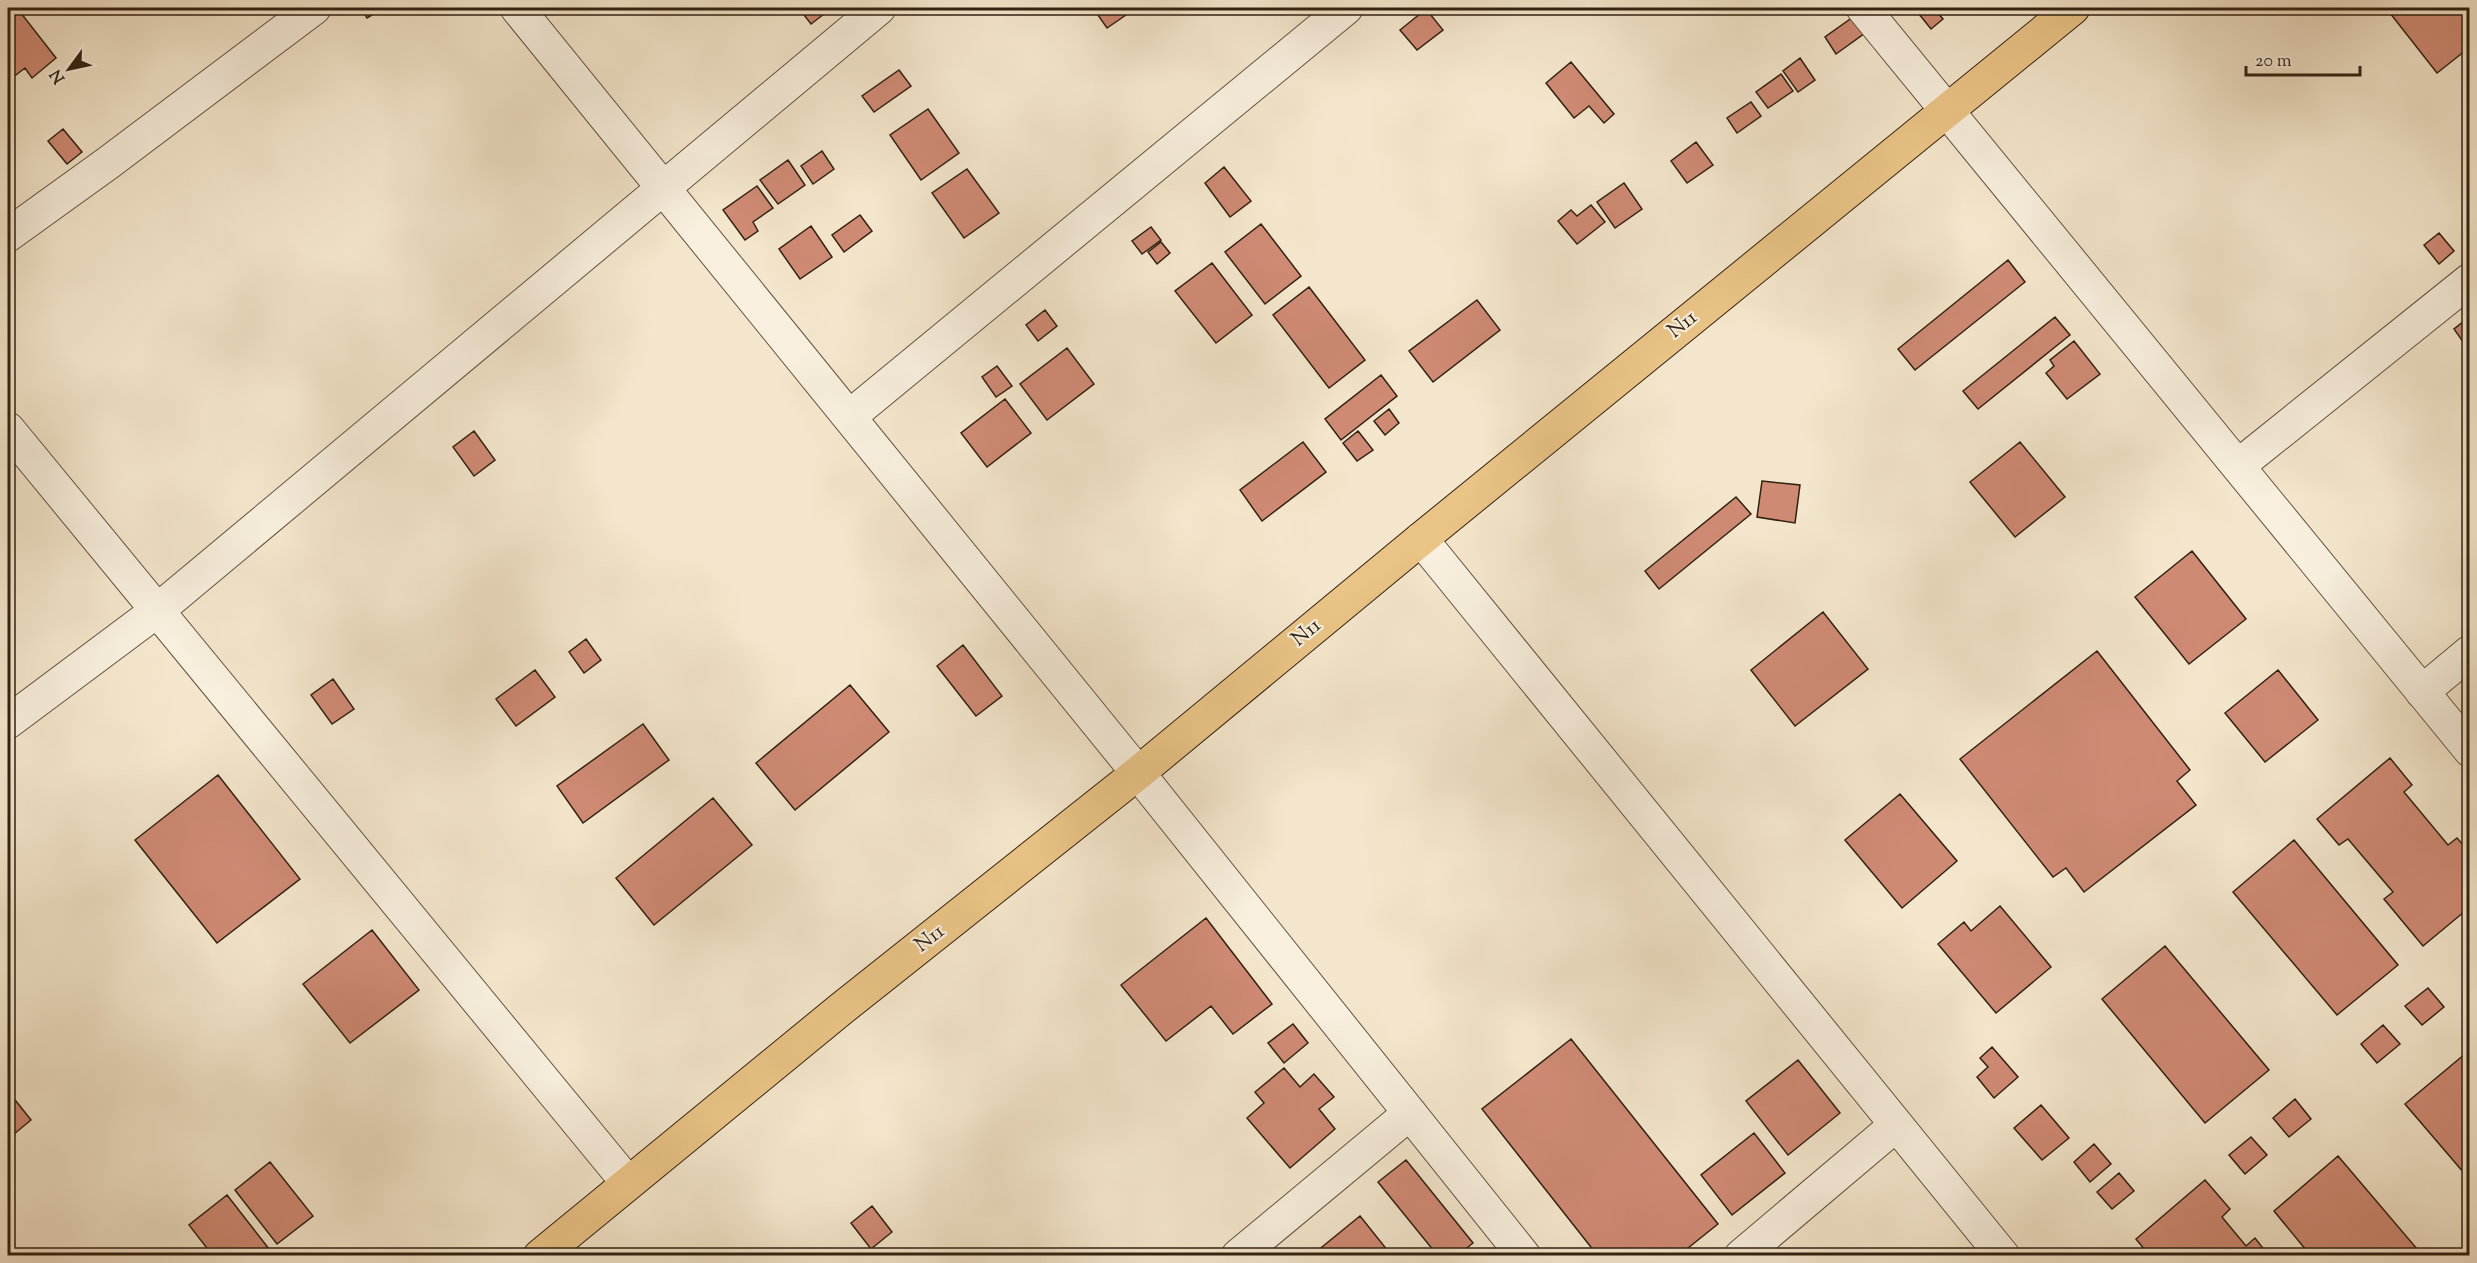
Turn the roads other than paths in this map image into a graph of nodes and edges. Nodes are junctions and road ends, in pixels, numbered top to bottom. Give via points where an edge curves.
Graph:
1 (314, 8) edge
2 (517, 8) edge
3 (879, 8) edge
4 (1346, 8) edge
5 (1863, 8) edge
6 (2073, 8) edge
7 (1948, 109) junction
8 (664, 188) junction
9 (8, 235) edge
10 (2469, 280) edge
11 (849, 417) junction
12 (8, 429) edge
13 (2238, 466) junction
14 (1421, 538) junction
15 (158, 610) junction
16 (2469, 652) edge
17 (2422, 692) junction
18 (8, 722) edge
19 (2469, 750) edge
20 (1138, 773) junction
21 (1410, 1113) junction
22 (1896, 1125) junction
23 (628, 1183) junction
24 (540, 1256) edge
25 (1238, 1256) edge
26 (1524, 1256) edge
27 (1741, 1256) edge
28 (2003, 1256) edge

1 - 9 street
2 - 8 street
3 - 8 street
4 - 11 street
5 - 7 street
6 - 7 main road, N11
7 - 13 street
7 - 14 main road, N11
8 - 11 street
8 - 15 street
10 - 13 street
11 - 20 street
12 - 15 street
13 - 17 street
14 - 20 main road, N11
14 - 22 street
15 - 18 street
15 - 23 street
16 - 17 street
17 - 19 street
20 - 21 street
20 - 23 main road, N11
21 - 25 street
21 - 26 street
22 - 27 street
22 - 28 street
23 - 24 main road, N11

